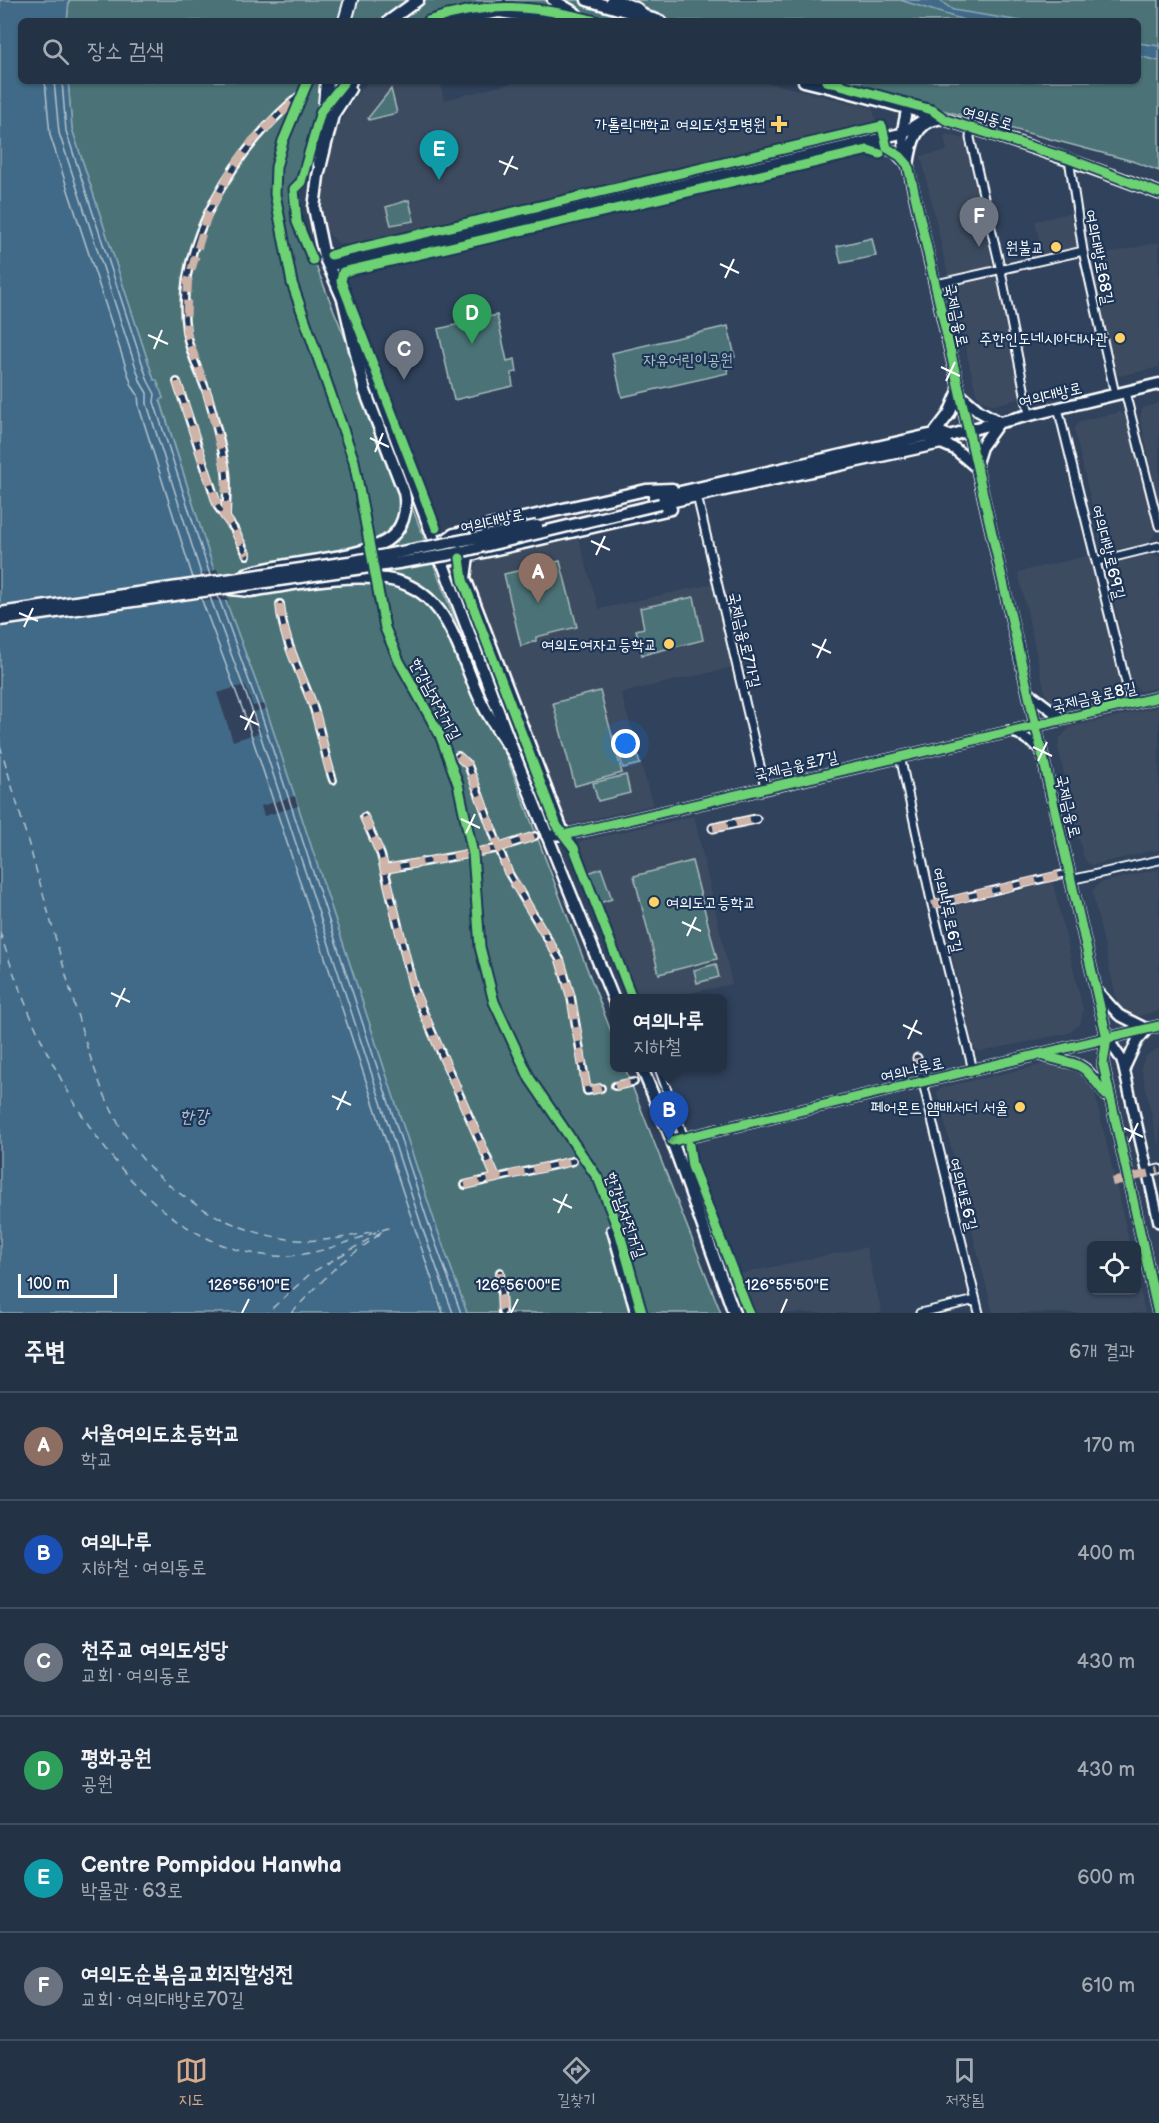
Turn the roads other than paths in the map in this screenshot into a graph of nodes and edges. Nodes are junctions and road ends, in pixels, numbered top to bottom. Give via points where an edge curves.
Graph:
1 (351, 0) edge
2 (418, 0) edge
3 (553, 0) edge
4 (568, 0) edge
5 (586, 0) edge
6 (613, 0) edge
7 (645, 17) junction
8 (346, 18) edge
9 (393, 18) edge
10 (464, 18) edge
11 (537, 18) edge
12 (579, 18) edge
13 (584, 18) edge
14 (649, 18) edge
15 (327, 84) edge
16 (327, 84) edge
17 (351, 84) edge
18 (815, 84) edge
19 (304, 92) dead end
20 (907, 108) junction
21 (333, 115) junction
22 (942, 119) junction
23 (971, 128) junction
24 (903, 133) junction
25 (865, 143) junction
26 (1069, 159) junction
27 (320, 164) junction
28 (908, 165) junction
29 (1159, 193) edge
30 (1083, 251) junction
31 (329, 266) junction
32 (1001, 271) junction
33 (936, 284) junction
34 (343, 299) junction
35 (177, 382) dead end
36 (1159, 384) edge
37 (958, 393) junction
38 (1120, 393) junction
39 (1058, 408) junction
40 (1029, 414) junction
41 (999, 422) junction
42 (967, 431) junction
43 (932, 435) junction
44 (945, 440) junction
45 (975, 466) junction
46 (699, 487) junction
47 (711, 492) junction
48 (698, 500) junction
49 (657, 501) junction
50 (226, 517) junction
51 (1159, 526) edge
52 (428, 529) junction
53 (454, 534) junction
54 (1159, 546) edge
55 (435, 547) junction
56 (247, 555) dead end
57 (468, 556) junction
58 (1098, 561) junction
59 (440, 562) junction
60 (231, 579) junction
61 (225, 589) junction
62 (280, 604) dead end
63 (0, 613) edge
64 (0, 620) edge
65 (1028, 692) junction
66 (1159, 697) edge
67 (1131, 703) junction
68 (1063, 719) junction
69 (1035, 725) junction
70 (1006, 731) junction
71 (1041, 749) junction
72 (458, 756) dead end
73 (515, 756) junction
74 (900, 756) junction
75 (333, 780) dead end
76 (765, 787) junction
77 (364, 817) dead end
78 (756, 819) dead end
79 (712, 828) dead end
80 (546, 835) junction
81 (564, 835) junction
82 (535, 836) dead end
83 (499, 848) junction
84 (1159, 860) edge
85 (385, 869) junction
86 (1069, 877) junction
87 (932, 905) junction
88 (1095, 990) junction
89 (611, 994) edge
90 (630, 994) edge
91 (1159, 1026) edge
92 (1148, 1028) junction
93 (1107, 1038) junction
94 (1038, 1054) junction
95 (916, 1058) dead end
96 (1124, 1069) junction
97 (973, 1070) junction
98 (644, 1072) edge
99 (660, 1072) edge
100 (634, 1082) dead end
101 (923, 1082) junction
102 (615, 1086) dead end
103 (601, 1088) dead end
104 (1110, 1101) junction
105 (684, 1138) junction
106 (672, 1141) junction
107 (573, 1161) dead end
108 (1159, 1169) edge
109 (1147, 1172) junction
110 (496, 1178) junction
111 (465, 1185) dead end
112 (1159, 1222) edge
113 (610, 1229) dead end
114 (500, 1272) dead end
115 (976, 1300) junction
116 (502, 1313) edge
117 (634, 1313) edge
118 (734, 1313) edge
119 (920, 1313) edge
120 (979, 1313) edge
121 (1158, 1313) edge

1 - 8 highway
2 - 9 main road
3 - 12 main road
4 - 13 main road via 577,5
5 - 7 main road
6 - 7 highway
7 - 14 main road
10 - 11 main road via 499,12
15 - 21 highway via 326,105
16 - 27 highway
17 - 21 main road
18 - 20 main road, 여의동로
19 - 50 street via 252,141 229,174 204,225 188,281 186,331 208,396 226,472
20 - 22 main road, 여의동로
20 - 24 street, 국제금융로
21 - 27 main road
22 - 23 main road, 여의동로
22 - 24 main road via 923,121
22 - 28 main road via 925,123 919,129
23 - 26 main road, 여의동로
23 - 32 street via 970,138
24 - 25 street
24 - 28 street, 국제금융로
25 - 28 street via 894,152
25 - 31 street
26 - 29 main road, 여의동로
26 - 30 street, 여의대방로68길
27 - 31 main road via 315,219
28 - 33 street, 국제금융로
30 - 32 street, 국제금융로
30 - 38 street, 여의대방로68길
31 - 34 main road
32 - 33 street, 국제금융로
32 - 40 street
33 - 37 street, 국제금융로
34 - 52 main road
34 - 60 main road, bridge via 365,391 401,485 405,500 403,519 387,540
35 - 50 street via 218,507
36 - 38 main road, 여의대방로
37 - 41 main road
37 - 42 street, 국제금융로
37 - 43 main road via 949,414
38 - 39 main road, 여의대방로
38 - 51 street, 여의대방로68길
39 - 40 main road, 여의대방로
39 - 58 street, 여의대방로69길
40 - 41 main road, 여의대방로
41 - 42 main road, 여의대방로
41 - 45 main road via 981,447
42 - 44 main road, 여의대방로
42 - 45 street, 국제금융로
43 - 44 main road, 여의대방로 via 942,433
43 - 46 main road, 여의대방로
44 - 45 main road
44 - 47 main road, 여의대방로
45 - 65 street, 국제금융로
46 - 49 main road, 여의대방로
46 - 53 main road via 646,490
47 - 48 main road
47 - 49 main road, 여의대방로
48 - 57 main road
48 - 76 street, 국제금융로7가길
49 - 60 main road, 여의대방로, bridge via 456,543
49 - 61 main road, bridge via 450,554
50 - 56 street
52 - 53 main road
52 - 55 main road
53 - 55 main road
54 - 58 street
55 - 59 main road
57 - 59 main road
57 - 81 main road via 465,578
58 - 67 street, 여의대방로69길
59 - 73 main road
60 - 63 main road, 여의대방로, bridge
61 - 64 main road, bridge
61 - 73 main road via 249,591 365,578 399,581 420,590 442,612 483,706
62 - 75 street via 285,637 312,703
65 - 68 street
65 - 69 street, 국제금융로
66 - 67 street, 국제금융로8길
67 - 68 street, 국제금융로8길
68 - 69 street, 국제금융로8길
69 - 70 street, 국제금융로7길
69 - 71 street, 국제금융로
70 - 71 street via 1019,734
70 - 74 street, 국제금융로7길
71 - 86 street, 국제금융로
72 - 83 street via 468,765
73 - 80 main road
74 - 76 street, 국제금융로7길
74 - 87 street, 여의나루로6길
76 - 81 street, 국제금융로7길
77 - 85 street
78 - 79 street
80 - 81 street, 국제금융로7길
80 - 89 main road
81 - 90 street via 574,848
82 - 83 street
83 - 85 street
83 - 103 street via 513,883 560,960 571,997 586,1091
84 - 86 street
85 - 110 street via 414,991
86 - 87 street
86 - 88 street, 국제금융로
87 - 97 street, 여의나루로6길
88 - 92 street via 1119,1015
88 - 93 street, 국제금융로
91 - 92 street, 여의나루로
92 - 93 street, 여의나루로
92 - 96 street
93 - 94 street, 여의나루로
93 - 96 street, 국제금융로
93 - 104 street, 국제금융로 via 1102,1064
94 - 97 street, 여의나루로
94 - 104 street via 1085,1067
95 - 101 street, 여의대로6길
96 - 109 street, 국제금융로
97 - 101 street, 여의나루로
98 - 106 main road
99 - 105 street
100 - 102 street
101 - 105 street, 여의나루로
101 - 115 street, 여의대로6길
104 - 121 street, 국제금융로
105 - 106 street, 여의나루로
106 - 118 main road
107 - 110 street
108 - 109 street
109 - 112 street, 국제금융로
110 - 111 street
113 - 117 street
114 - 116 street
115 - 119 street
115 - 120 street, 여의대로6길

